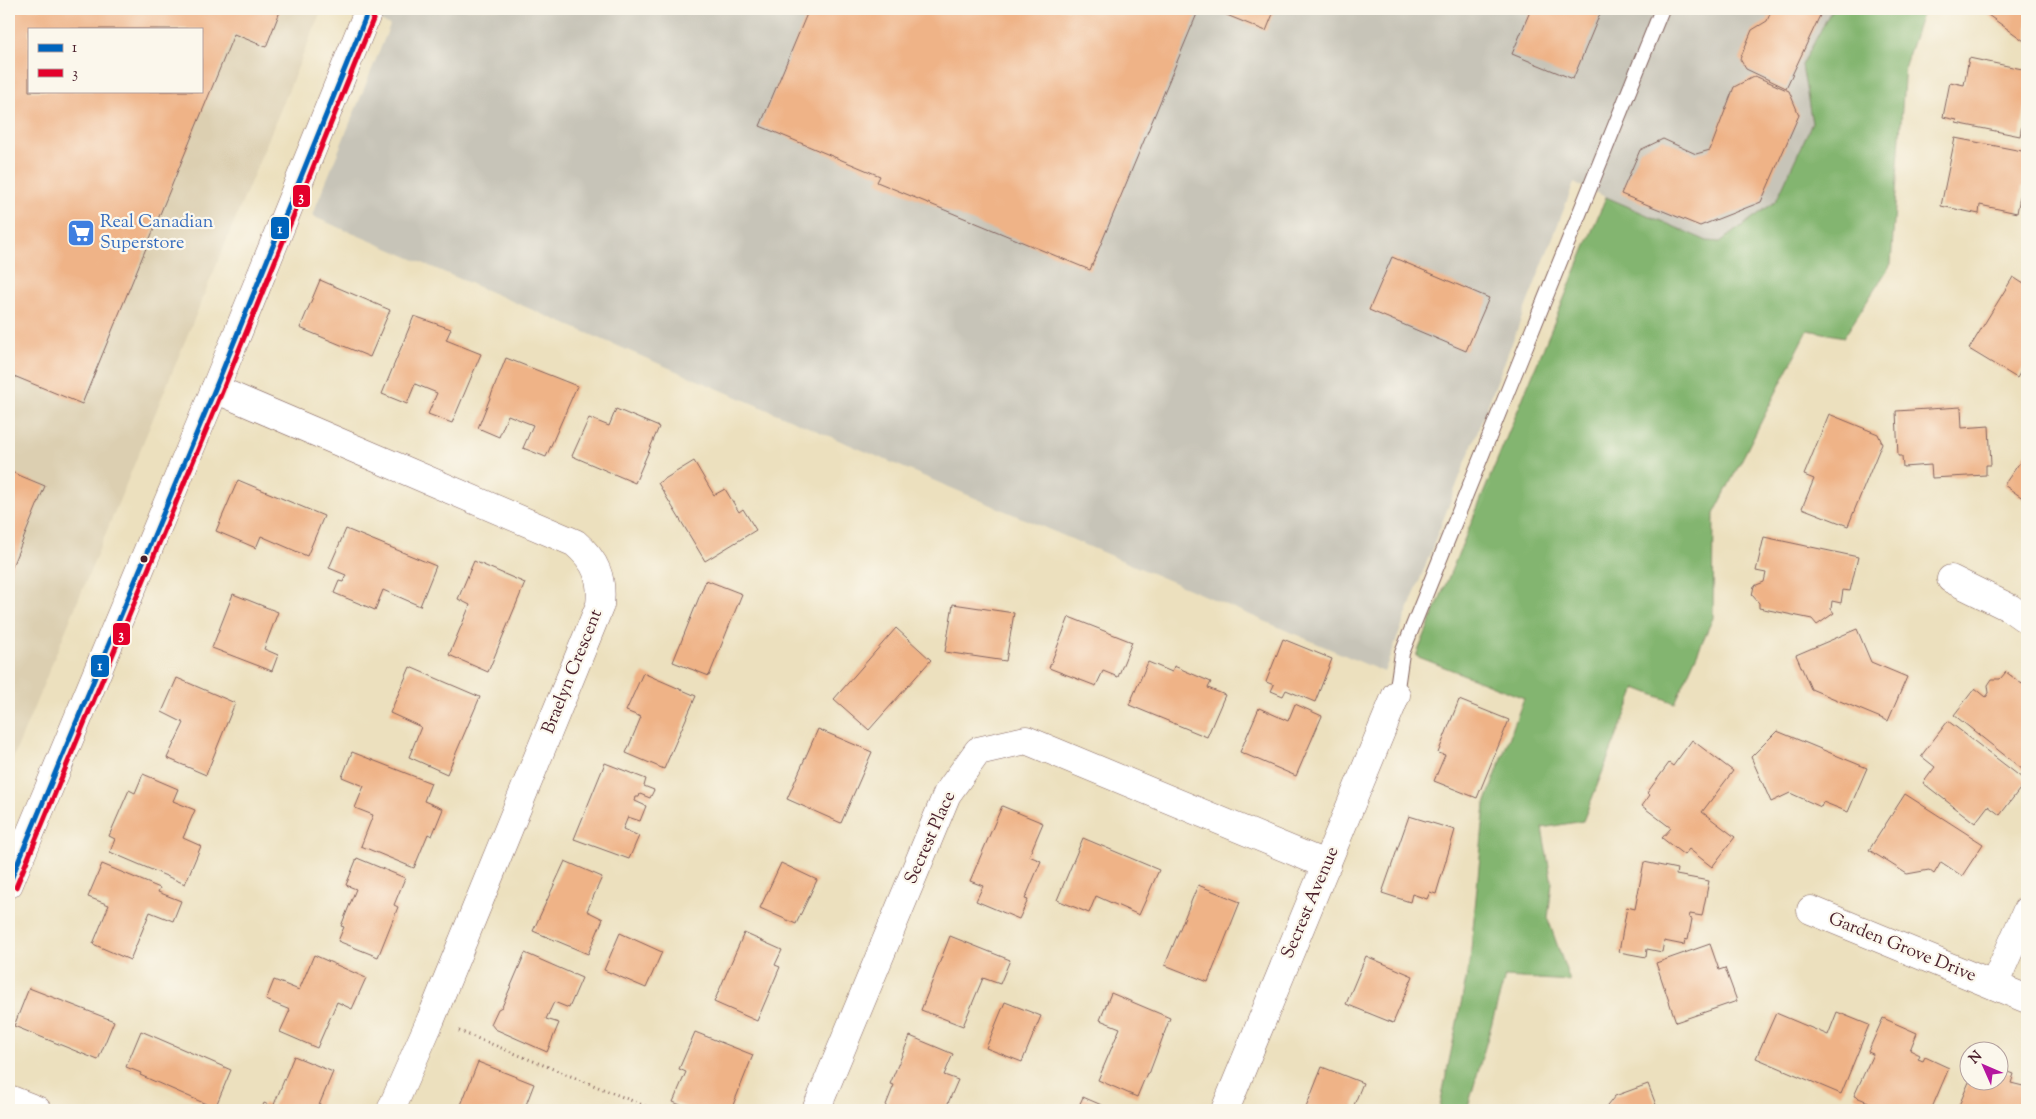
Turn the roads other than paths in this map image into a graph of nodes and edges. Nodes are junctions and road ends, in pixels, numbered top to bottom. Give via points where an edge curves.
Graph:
1 (369, 9) edge
2 (1662, 9) edge
3 (214, 389) junction
4 (1951, 580) dead end
5 (2027, 620) edge
6 (1396, 695) joint
7 (1327, 865) junction
8 (9, 884) edge
9 (1811, 910) dead end
10 (2027, 910) edge
11 (1994, 985) junction
12 (2027, 999) edge
13 (9, 1099) edge
14 (37, 1110) edge
15 (391, 1110) edge
16 (816, 1110) edge
17 (1225, 1110) edge

1 - 3 street
2 - 6 lane via 1402,653
3 - 8 street
3 - 15 street, Braelyn Crescent via 575,543 596,568 602,588 600,605
4 - 5 street via 2010,608
6 - 7 street, Secrest Avenue
7 - 16 street, Secrest Place via 1026,740 978,751 947,794
7 - 17 street, Secrest Avenue
9 - 11 street, Garden Grove Drive
10 - 11 street, Garden Grove Drive
11 - 12 street, Garden Grove Drive
13 - 14 street

